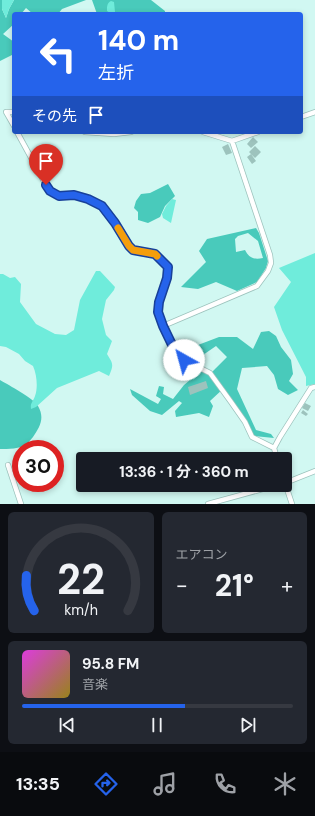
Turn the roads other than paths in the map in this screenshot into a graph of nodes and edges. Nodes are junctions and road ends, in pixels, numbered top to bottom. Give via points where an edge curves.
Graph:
1 (12, 112) edge
2 (315, 112) edge
3 (303, 116) edge
4 (12, 122) edge
5 (18, 134) edge
6 (210, 134) edge
7 (252, 134) edge
8 (232, 141) junction
9 (163, 326) junction
10 (315, 387) edge
11 (274, 448) junction
12 (275, 452) edge
13 (8, 465) dead end
14 (315, 471) edge
15 (292, 480) edge
16 (252, 492) edge
17 (288, 492) edge
18 (21, 504) edge
19 (208, 504) edge
20 (292, 504) edge

1 - 4 street via 6,112
2 - 3 street
5 - 9 street via 50,191 59,196 74,195 88,199 102,206 133,250 155,254 168,267 158,312
6 - 8 street
7 - 8 street
8 - 9 street via 271,263 257,286
9 - 11 street via 177,355 210,373 245,422 252,437
10 - 11 street via 311,388
11 - 12 street
13 - 18 street
14 - 15 street
16 - 19 street
17 - 20 street

